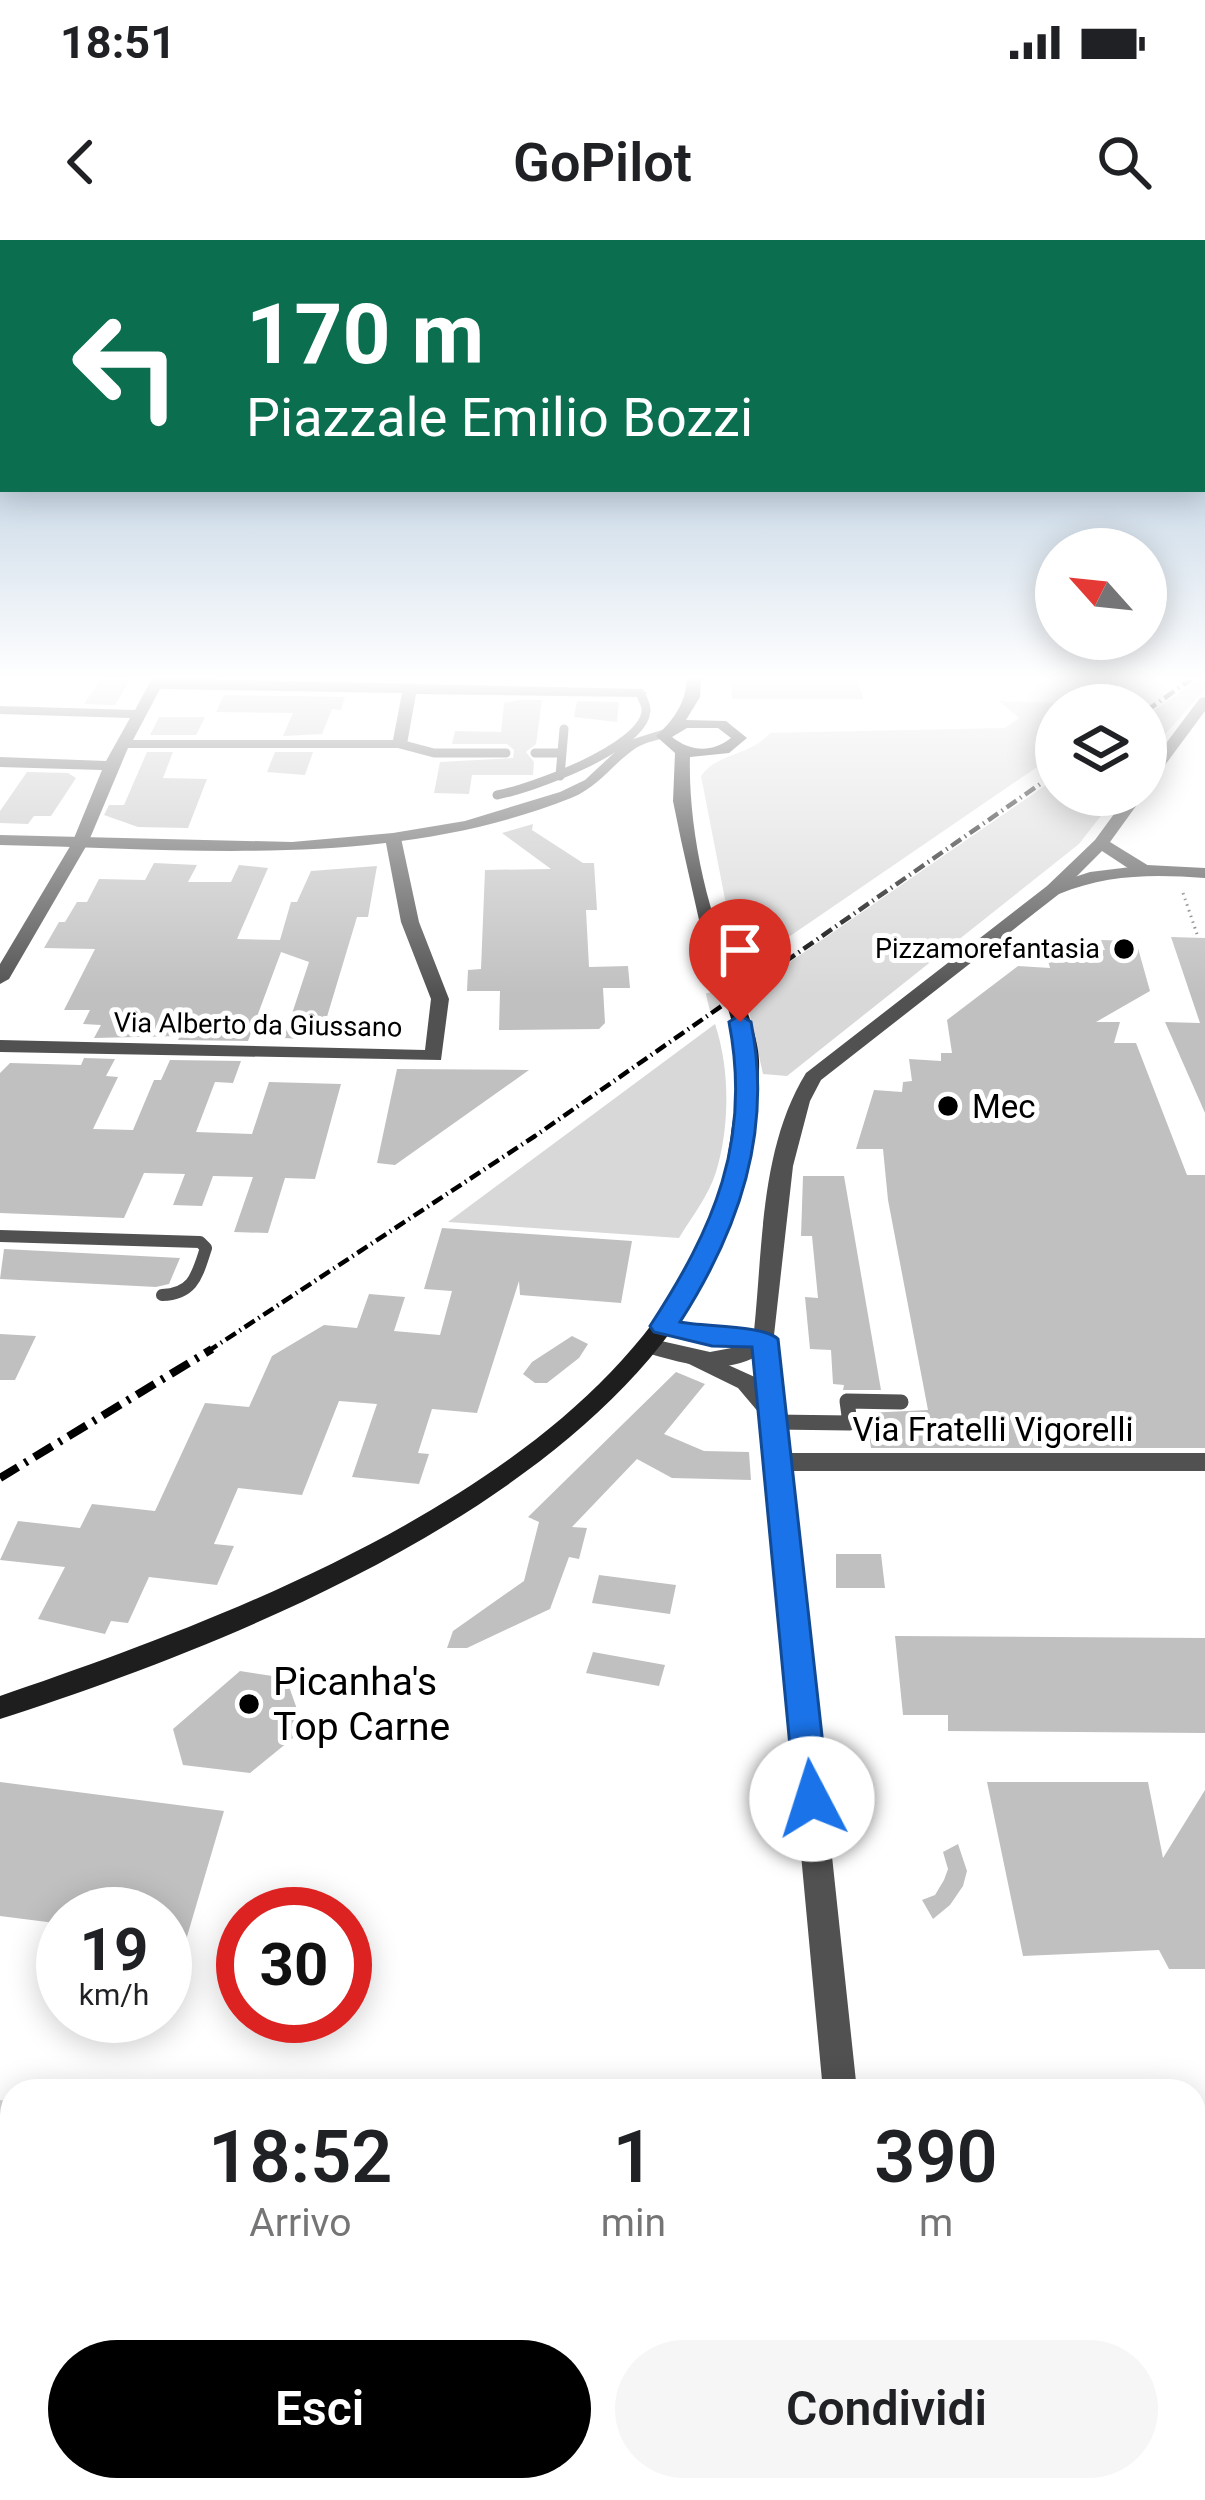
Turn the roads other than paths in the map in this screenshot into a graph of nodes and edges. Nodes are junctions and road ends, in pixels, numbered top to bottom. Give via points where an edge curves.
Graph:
1 (104, 783) edge
2 (540, 783) edge
3 (587, 783) edge
4 (683, 783) edge
5 (497, 795) dead end
6 (1121, 816) edge
7 (393, 838) junction
8 (0, 840) edge
9 (80, 843) junction
10 (1101, 843) junction
11 (1143, 870) junction
12 (1205, 873) edge
13 (1053, 890) junction
14 (0, 979) edge
15 (0, 1046) edge
16 (0, 1236) edge
17 (163, 1295) dead end
18 (656, 1336) junction
19 (765, 1339) junction
20 (695, 1358) junction
21 (901, 1402) dead end
22 (772, 1416) junction
23 (780, 1462) junction
24 (1205, 1462) edge
25 (156, 1650) junction
26 (0, 1691) edge
27 (0, 1708) edge
28 (838, 2079) edge

1 - 9 street
2 - 5 lane
3 - 7 street via 467,825
4 - 18 main road via 730,1051 746,1078 742,1146 723,1225
6 - 10 street
7 - 9 street via 292,847
7 - 15 street, Via Alberto da Giussano via 410,922 440,999 434,1055
8 - 9 street
9 - 14 street
10 - 11 street
10 - 13 street
11 - 12 street
11 - 13 street via 1096,874
13 - 19 street via 834,1058 801,1094 789,1134
16 - 17 lane via 200,1242 206,1247 190,1291
18 - 19 street
18 - 20 street
18 - 25 main road via 562,1430 445,1511 302,1591
19 - 20 street via 752,1355
19 - 22 street
20 - 22 street via 747,1382
21 - 22 lane via 847,1401 850,1424
22 - 23 street
23 - 24 street, Via Fratelli Vigorelli
23 - 28 street
25 - 26 main road
25 - 27 main road

